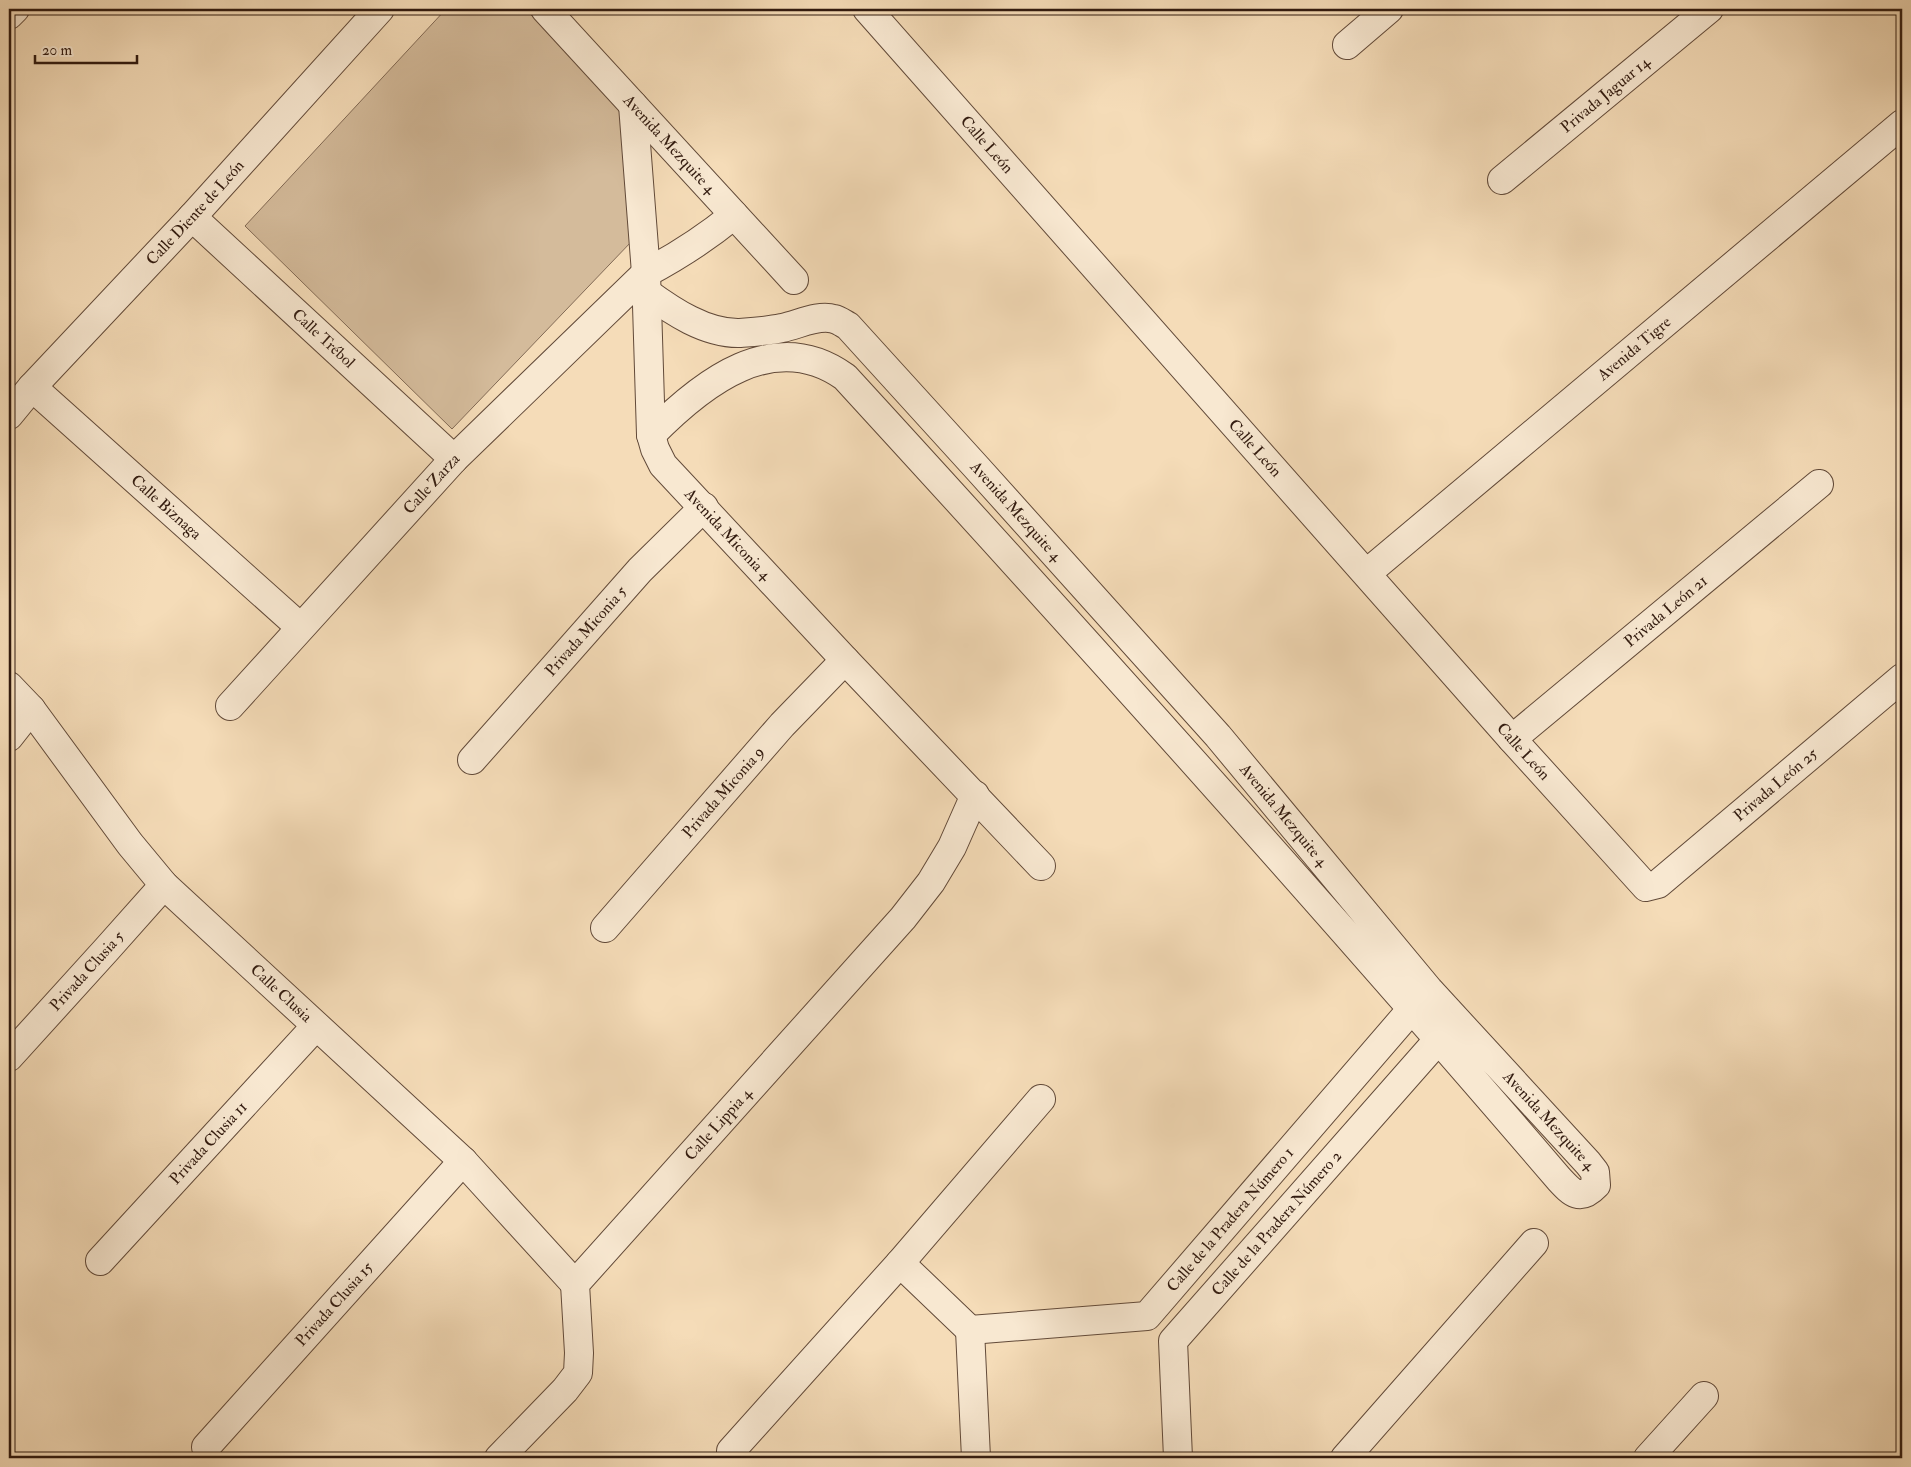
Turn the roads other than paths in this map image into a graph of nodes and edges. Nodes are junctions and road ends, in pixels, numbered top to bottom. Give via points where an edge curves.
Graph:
1 (15, 9) edge
2 (380, 9) edge
3 (545, 9) edge
4 (867, 9) edge
5 (1389, 9) edge
6 (1709, 9) edge
7 (9, 15) edge
8 (1347, 45) dead end
9 (634, 105) junction
10 (1902, 124) edge
11 (1502, 180) dead end
12 (734, 215) junction
13 (192, 217) junction
14 (794, 280) dead end
15 (646, 282) junction
16 (781, 328) junction
17 (784, 356) junction
18 (32, 388) junction
19 (9, 414) edge
20 (651, 434) junction
21 (454, 458) junction
22 (978, 469) junction
23 (1819, 484) dead end
24 (951, 493) junction
25 (704, 507) junction
26 (1367, 573) junction
27 (300, 627) junction
28 (845, 660) junction
29 (1902, 678) edge
30 (9, 686) edge
31 (230, 706) dead end
32 (31, 709) junction
33 (1218, 736) junction
34 (9, 737) edge
35 (1512, 739) junction
36 (472, 760) dead end
37 (1192, 760) junction
38 (975, 795) junction
39 (1041, 866) dead end
40 (164, 884) junction
41 (1646, 887) joint
42 (605, 928) dead end
43 (1429, 990) junction
44 (1411, 1009) junction
45 (1459, 1020) junction
46 (316, 1026) junction
47 (1439, 1039) junction
48 (9, 1057) edge
49 (1041, 1099) dead end
50 (464, 1160) junction
51 (1534, 1243) dead end
52 (100, 1261) dead end
53 (900, 1263) junction
54 (575, 1284) junction
55 (1147, 1316) junction
56 (970, 1330) junction
57 (1173, 1341) junction
58 (1704, 1396) dead end
59 (206, 1447) dead end
60 (730, 1451) dead end
61 (499, 1458) edge
62 (976, 1458) edge
63 (1178, 1458) edge
64 (1345, 1458) edge
65 (1648, 1458) edge

1 - 7 street
2 - 13 street, Calle Diente de León
3 - 9 street, Avenida Mezquite 4
4 - 26 street, Calle León
5 - 8 street
6 - 11 street, Privada Jaguar 14
9 - 12 street, Avenida Mezquite 4
9 - 15 street, Avenida Miconia 4
10 - 26 street, Avenida Tigre
12 - 14 street, Avenida Mezquite 4
12 - 15 street, Calle Zarza
13 - 18 street, Calle Diente de León
13 - 21 street, Calle Trébol
15 - 16 street, Avenida Mezquite 4 via 667,307 689,320 738,333
15 - 20 street, Avenida Miconia 4
15 - 21 street, Calle Zarza
16 - 17 street
16 - 22 street, Avenida Mezquite 4 via 820,318 834,319 848,326
17 - 20 street, Avenida Mezquite 4 via 744,365 719,379 679,407
17 - 24 street, Avenida Mezquite 4 via 815,360 845,377
18 - 19 street, Calle Diente de León
18 - 27 street, Calle Biznaga
20 - 25 street, Avenida Miconia 4 via 663,465
21 - 27 street, Calle Zarza
22 - 24 street
22 - 33 street, Avenida Mezquite 4
23 - 35 street, Privada León 21
24 - 37 street, Avenida Mezquite 4
25 - 28 street, Avenida Miconia 4
25 - 36 street, Privada Miconia 5 via 640,570
26 - 35 street, Calle León
27 - 31 street, Calle Zarza
28 - 38 street, Avenida Miconia 4
28 - 42 street, Privada Miconia 9 via 782,725
29 - 41 street, Privada León 25 via 1658,884
30 - 32 street, Calle Clusia
32 - 34 street
32 - 40 street, Calle Clusia via 130,844
33 - 37 street
33 - 43 street, Avenida Mezquite 4
35 - 41 street, Calle León
37 - 44 street, Avenida Mezquite 4
38 - 39 street, Avenida Miconia 4
38 - 54 street, Calle Lippia 4 via 952,847 931,882 903,918
40 - 46 street, Calle Clusia
40 - 48 street, Privada Clusia 5
43 - 44 street, Calle de la Pradera Número 1
43 - 45 street, Avenida Mezquite 4
44 - 47 street, Avenida Mezquite 4
44 - 55 street, Calle de la Pradera Número 1
45 - 47 street, Calle de la Pradera Número 2
45 - 47 street, Avenida Mezquite 4 via 1595,1172 1596,1185 1588,1192 1572,1193
46 - 50 street, Calle Clusia
46 - 52 street, Privada Clusia 11
47 - 57 street, Calle de la Pradera Número 2
49 - 53 street
50 - 54 street, Calle Clusia
50 - 59 street, Privada Clusia 15
51 - 64 street
53 - 56 street
53 - 60 street
54 - 61 street via 578,1373
55 - 56 street
55 - 57 street
56 - 62 street
57 - 63 street
58 - 65 street

